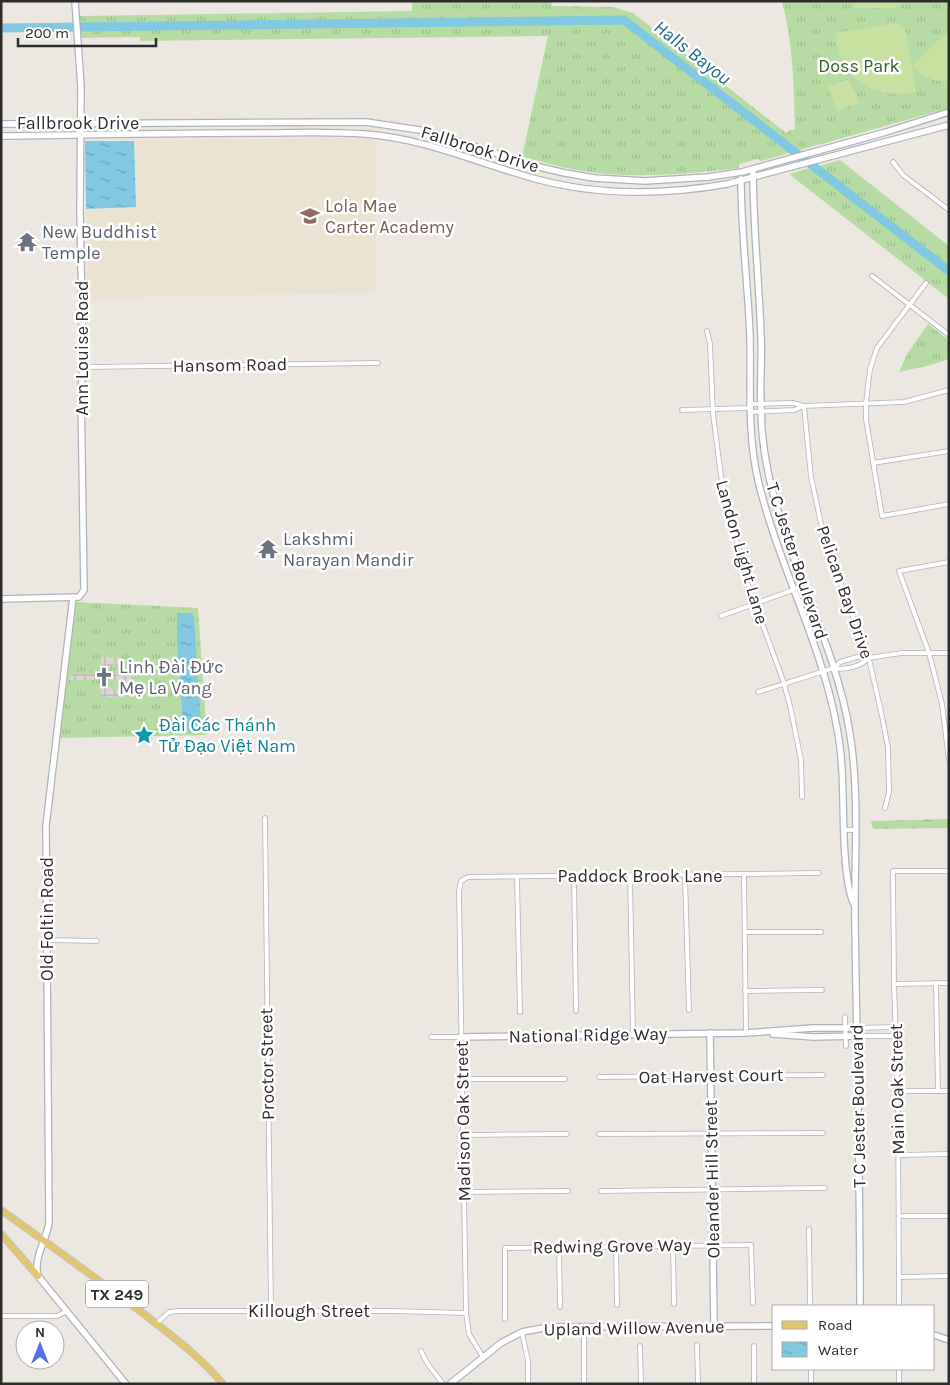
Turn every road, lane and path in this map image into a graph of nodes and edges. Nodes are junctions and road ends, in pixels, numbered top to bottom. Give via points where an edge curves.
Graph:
1 (75, 1) edge
2 (949, 112) edge
3 (272, 122) junction
4 (366, 122) junction
5 (81, 123) junction
6 (1, 124) edge
7 (949, 125) edge
8 (886, 132) junction
9 (271, 133) junction
10 (365, 134) junction
11 (1, 136) edge
12 (81, 136) junction
13 (888, 142) junction
14 (893, 162) dead end
15 (753, 169) junction
16 (742, 172) junction
17 (753, 178) junction
18 (741, 180) junction
19 (949, 210) edge
20 (872, 276) dead end
21 (926, 283) dead end
22 (909, 305) junction
23 (708, 331) dead end
24 (949, 335) edge
25 (378, 363) dead end
26 (83, 367) junction
27 (949, 390) edge
28 (866, 403) junction
29 (760, 404) junction
30 (804, 406) junction
31 (749, 408) junction
32 (682, 410) dead end
33 (713, 410) junction
34 (761, 412) junction
35 (949, 451) edge
36 (872, 462) junction
37 (949, 504) edge
38 (949, 562) edge
39 (804, 586) junction
40 (794, 590) junction
41 (73, 597) junction
42 (1, 599) edge
43 (755, 604) junction
44 (721, 616) dead end
45 (929, 653) junction
46 (949, 653) edge
47 (868, 658) junction
48 (834, 668) junction
49 (824, 672) junction
50 (784, 683) junction
51 (758, 692) dead end
52 (949, 760) edge
53 (802, 797) dead end
54 (885, 808) dead end
55 (265, 818) dead end
56 (843, 830) junction
57 (855, 830) junction
58 (949, 871) edge
59 (819, 873) dead end
60 (744, 875) junction
61 (574, 876) junction
62 (630, 876) junction
63 (686, 876) junction
64 (517, 877) junction
65 (461, 881) joint
66 (855, 906) junction
67 (745, 932) junction
68 (821, 932) dead end
69 (47, 940) junction
70 (97, 941) dead end
71 (949, 982) edge
72 (936, 983) junction
73 (894, 984) junction
74 (822, 990) dead end
75 (745, 991) junction
76 (689, 1010) dead end
77 (576, 1011) dead end
78 (520, 1012) dead end
79 (845, 1017) dead end
80 (896, 1027) junction
81 (845, 1028) junction
82 (857, 1028) junction
83 (710, 1033) junction
84 (746, 1033) junction
85 (633, 1034) junction
86 (845, 1036) junction
87 (857, 1036) junction
88 (896, 1036) junction
89 (431, 1037) dead end
90 (461, 1037) junction
91 (846, 1046) dead end
92 (823, 1075) dead end
93 (710, 1076) junction
94 (599, 1077) dead end
95 (462, 1079) junction
96 (565, 1079) dead end
97 (938, 1091) junction
98 (949, 1091) edge
99 (898, 1092) junction
100 (823, 1132) dead end
101 (711, 1133) junction
102 (567, 1134) dead end
103 (599, 1134) dead end
104 (463, 1135) junction
105 (949, 1154) edge
106 (898, 1156) junction
107 (825, 1188) dead end
108 (712, 1189) junction
109 (568, 1191) dead end
110 (600, 1191) dead end
111 (464, 1192) junction
112 (1, 1210) edge
113 (899, 1216) junction
114 (949, 1216) edge
115 (809, 1229) dead end
116 (1, 1234) edge
117 (44, 1241) junction
118 (712, 1245) junction
119 (616, 1246) junction
120 (673, 1246) junction
121 (559, 1247) junction
122 (38, 1276) junction
123 (949, 1276) edge
124 (900, 1277) junction
125 (753, 1303) dead end
126 (674, 1304) dead end
127 (617, 1305) dead end
128 (810, 1305) edge
129 (860, 1305) edge
130 (900, 1305) edge
131 (560, 1307) dead end
132 (271, 1310) junction
133 (67, 1311) junction
134 (466, 1313) junction
135 (1, 1316) edge
136 (505, 1319) dead end
137 (156, 1324) junction
138 (714, 1325) junction
139 (584, 1326) junction
140 (772, 1326) edge
141 (522, 1332) junction
142 (935, 1335) edge
143 (949, 1340) edge
144 (697, 1345) dead end
145 (640, 1346) dead end
146 (754, 1346) dead end
147 (421, 1351) dead end
148 (483, 1357) junction
149 (810, 1370) edge
150 (899, 1370) edge
151 (126, 1384) edge
152 (223, 1384) edge
153 (443, 1384) edge
154 (450, 1384) edge
155 (528, 1384) edge
156 (584, 1384) edge
157 (640, 1384) edge
158 (698, 1384) edge
159 (754, 1384) edge
160 (811, 1384) edge
161 (899, 1384) edge

1 - 5 street, Ann Louise Road
2 - 8 street, Fallbrook Drive
3 - 4 street, Fallbrook Drive
3 - 5 street, Fallbrook Drive
3 - 9 street
4 - 10 street
4 - 16 street, Fallbrook Drive via 426,131 539,167 594,178 645,181
5 - 6 street, Fallbrook Drive
5 - 12 street, Ann Louise Road
7 - 13 street, Fallbrook Drive
8 - 13 street
8 - 15 street, Fallbrook Drive
9 - 10 street, Fallbrook Drive
9 - 12 street, Fallbrook Drive
10 - 18 street, Fallbrook Drive via 423,143 536,179 593,190 666,192
11 - 12 street, Fallbrook Drive
12 - 26 street, Ann Louise Road
13 - 17 street, Fallbrook Drive
14 - 19 street via 903,175
15 - 16 street, Fallbrook Drive
15 - 17 street, T C Jester Boulevard
16 - 18 street, T C Jester Boulevard
17 - 18 street, Fallbrook Drive
17 - 29 street, T C Jester Boulevard via 761,338
18 - 31 street, T C Jester Boulevard via 750,332
20 - 22 street
21 - 22 street
22 - 24 street
22 - 28 street via 877,348 870,370
23 - 33 street, Landon Light Lane
25 - 26 street, Hansom Road
26 - 41 street, Ann Louise Road via 84,590 79,597
27 - 28 street via 904,402
28 - 30 street
28 - 36 street
29 - 30 street
29 - 31 street
29 - 34 street, T C Jester Boulevard
30 - 34 street via 794,410
30 - 47 street, Pelican Bay Drive via 811,477 822,528 848,605 864,639
31 - 33 street
31 - 34 street
31 - 40 street, T C Jester Boulevard via 758,480
32 - 33 street
33 - 43 street, Landon Light Lane via 720,476
34 - 39 street, T C Jester Boulevard via 774,499
35 - 36 street
36 - 37 street via 882,516
38 - 45 street via 899,571
39 - 40 street
39 - 48 street, T C Jester Boulevard
40 - 43 street
40 - 49 street, T C Jester Boulevard
41 - 42 street
41 - 69 street, Old Foltin Road via 46,826
43 - 44 street
43 - 50 street, Landon Light Lane
45 - 46 street
45 - 47 street
45 - 52 street via 942,704
47 - 48 street via 843,670
47 - 48 street via 861,656 840,662
47 - 54 street, Pelican Bay Drive via 888,748 889,792
48 - 49 street
48 - 57 street, T C Jester Boulevard via 850,732
49 - 50 street
49 - 56 street, T C Jester Boulevard via 838,729
50 - 51 street
50 - 53 street, Landon Light Lane via 801,760
55 - 132 street, Proctor Street
56 - 57 street
56 - 66 street, T C Jester Boulevard via 849,896
57 - 66 street, T C Jester Boulevard
58 - 73 street, Main Oak Street via 893,872
59 - 60 street, Paddock Brook Lane
60 - 63 street, Paddock Brook Lane
60 - 67 street
61 - 62 street, Paddock Brook Lane
61 - 64 street, Paddock Brook Lane
61 - 77 street
62 - 63 street, Paddock Brook Lane
62 - 85 street
63 - 76 street
64 - 65 street, Paddock Brook Lane via 468,877
64 - 78 street
65 - 90 street, Madison Oak Street
66 - 82 street, T C Jester Boulevard
67 - 68 street
67 - 75 street
69 - 70 street
69 - 117 street, Old Foltin Road via 49,1216
71 - 72 street
72 - 73 street
72 - 97 street
73 - 80 street, Main Oak Street
74 - 75 street
75 - 84 street
79 - 81 street, T C Jester Boulevard
80 - 82 street, National Ridge Way
80 - 88 street, Main Oak Street
81 - 82 street, National Ridge Way
81 - 84 street, National Ridge Way
81 - 86 street, T C Jester Boulevard
82 - 87 street, T C Jester Boulevard
83 - 84 street, National Ridge Way
83 - 85 street, National Ridge Way
83 - 93 street, Oleander Hill Street
84 - 86 street, National Ridge Way
85 - 90 street, National Ridge Way
86 - 87 street, National Ridge Way
86 - 91 street, T C Jester Boulevard
87 - 88 street, National Ridge Way
87 - 129 street, T C Jester Boulevard
88 - 99 street, Main Oak Street
89 - 90 street, National Ridge Way
90 - 95 street, Madison Oak Street
92 - 93 street, Oat Harvest Court
93 - 94 street, Oat Harvest Court
93 - 101 street, Oleander Hill Street
95 - 96 street
95 - 104 street, Madison Oak Street
97 - 98 street
97 - 99 street
99 - 106 street, Main Oak Street
100 - 101 street
101 - 103 street
101 - 108 street, Oleander Hill Street
102 - 104 street
104 - 111 street, Madison Oak Street
105 - 106 street
106 - 113 street, Main Oak Street
107 - 108 street
108 - 110 street
108 - 118 street, Oleander Hill Street
109 - 111 street
111 - 134 street, Madison Oak Street
112 - 117 main road, TX 249
113 - 114 street
113 - 124 street, Main Oak Street
115 - 128 street
116 - 122 main road
117 - 122 street, Old Foltin Road via 36,1267
117 - 137 main road, TX 249
118 - 120 street, Redwing Grove Way
118 - 125 street, Redwing Grove Way via 751,1244
118 - 138 street, Oleander Hill Street
119 - 120 street, Redwing Grove Way
119 - 121 street, Redwing Grove Way
119 - 127 street
120 - 126 street
121 - 131 street
121 - 136 street, Redwing Grove Way via 505,1248
122 - 133 street
123 - 124 street
124 - 130 street, Main Oak Street
132 - 134 street, Killough Street
132 - 137 street, Killough Street via 169,1312
133 - 135 street via 57,1316
133 - 151 street
134 - 148 street, Madison Oak Street via 469,1334
137 - 152 main road, TX 249 via 191,1351
138 - 139 street, Upland Willow Avenue
138 - 140 street, Upland Willow Avenue
139 - 141 street, Upland Willow Avenue
139 - 156 street
141 - 148 street, Upland Willow Avenue
141 - 155 street via 528,1361
142 - 143 street
144 - 158 street
145 - 157 street
146 - 159 street
147 - 153 street
148 - 154 street, Upland Willow Avenue
149 - 160 street
150 - 161 street

